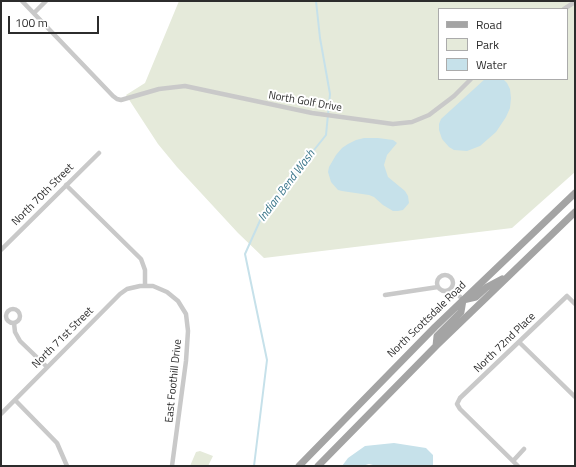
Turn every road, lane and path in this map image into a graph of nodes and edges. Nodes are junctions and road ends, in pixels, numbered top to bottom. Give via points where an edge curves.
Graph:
1 (22, 1) edge
2 (46, 1) edge
3 (575, 1) edge
4 (565, 8) edge
5 (34, 13) junction
6 (470, 80) edge
7 (99, 153) dead end
8 (66, 185) junction
9 (575, 193) edge
10 (575, 212) edge
11 (1, 250) edge
12 (511, 274) junction
13 (145, 285) junction
14 (438, 287) junction
15 (452, 288) junction
16 (386, 295) dead end
17 (463, 300) junction
18 (575, 304) edge
19 (14, 323) dead end
20 (519, 342) junction
21 (436, 346) junction
22 (47, 367) junction
23 (575, 397) edge
24 (15, 400) junction
25 (1, 414) edge
26 (524, 449) dead end
27 (513, 461) junction
28 (67, 466) edge
29 (172, 466) edge
30 (299, 466) edge
31 (318, 466) edge
32 (518, 466) edge

1 - 5 street
2 - 5 street
3 - 4 street
5 - 6 street, North Golf Drive via 117,99 124,100 159,89 185,86 312,113 393,124 412,122 429,115
7 - 8 street, North 70th Street
8 - 11 street, North 70th Street
8 - 13 street via 141,259 145,270
9 - 17 main road, North Scottsdale Road
10 - 12 main road
12 - 17 main road via 488,287 476,298
12 - 21 main road
13 - 22 street, North 71st Street via 121,294
13 - 29 street, East Foothill Drive via 162,289 173,296 183,308 187,323 188,342
14 - 15 street via 445,291
14 - 15 street via 437,279 446,274 453,280
14 - 16 street
15 - 17 street
17 - 21 main road via 461,312 437,336
17 - 30 main road, North Scottsdale Road
18 - 20 street, North 72nd Place via 567,296
19 - 22 street via 20,341
20 - 23 street
20 - 27 street, North 72nd Place via 460,398 457,404
21 - 31 main road
22 - 24 street, North 71st Street
24 - 25 street, North 71st Street
24 - 28 street via 57,443
26 - 27 street
27 - 32 street

